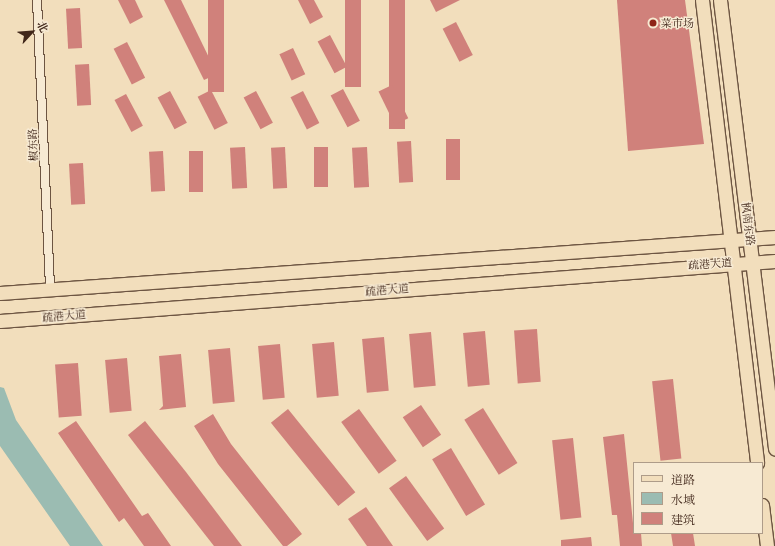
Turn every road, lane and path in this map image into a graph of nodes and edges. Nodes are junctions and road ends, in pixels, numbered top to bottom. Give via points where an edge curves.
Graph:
1 (37, 0) edge
2 (702, 0) edge
3 (720, 0) edge
4 (731, 237) junction
5 (749, 237) junction
6 (775, 237) edge
7 (775, 261) edge
8 (734, 262) junction
9 (753, 262) junction
10 (50, 288) junction
11 (0, 293) edge
12 (0, 321) edge
13 (775, 449) edge
14 (757, 462) edge
15 (763, 513) edge
16 (767, 546) edge

1 - 10 street, 椒东路
2 - 4 main road
3 - 5 main road, 枫南东路
4 - 5 main road
4 - 8 main road
4 - 10 main road
5 - 6 main road
5 - 9 main road, 枫南东路
7 - 9 main road, 疏港大道
8 - 9 main road, 疏港大道
8 - 12 main road, 疏港大道
8 - 14 main road
9 - 13 main road, 枫南东路
10 - 11 main road
15 - 16 main road

